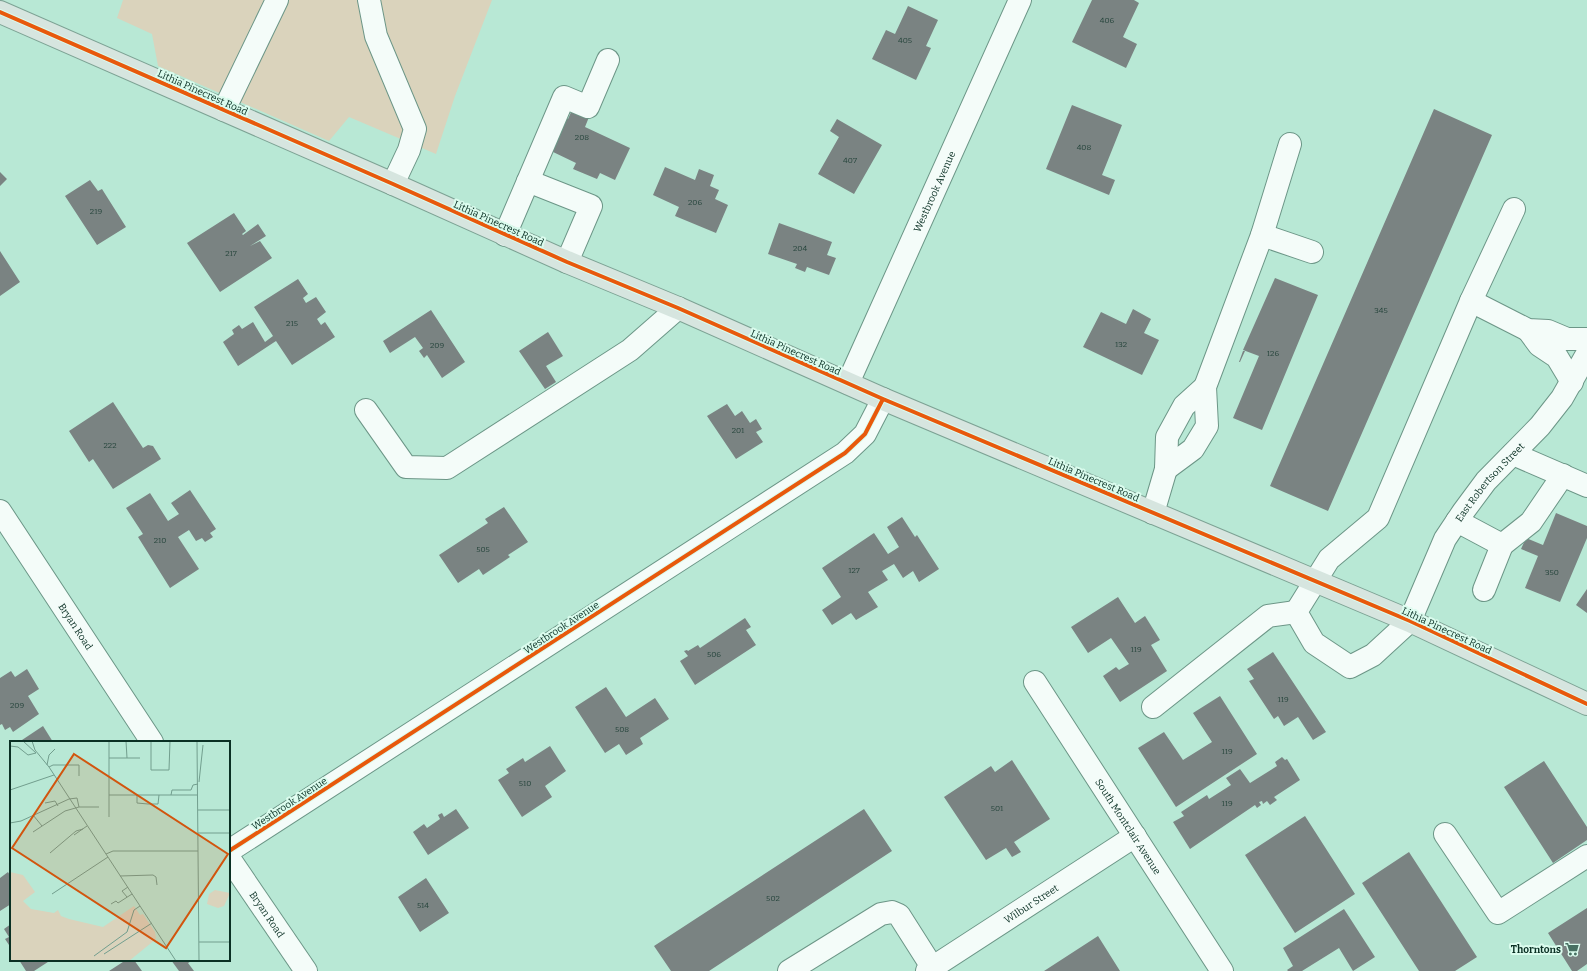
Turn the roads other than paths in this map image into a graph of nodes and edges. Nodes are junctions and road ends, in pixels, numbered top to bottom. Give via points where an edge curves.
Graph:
1 (277, 0) edge
2 (369, 0) edge
3 (1020, 0) edge
4 (0, 12) edge
5 (608, 60) dead end
6 (224, 110) junction
7 (1290, 144) dead end
8 (528, 181) junction
9 (393, 184) junction
10 (1514, 209) dead end
11 (505, 235) junction
12 (1262, 235) junction
13 (1312, 252) dead end
14 (567, 262) junction
15 (1472, 301) junction
16 (678, 308) junction
17 (1528, 330) junction
18 (1587, 339) edge
19 (1587, 354) edge
20 (1572, 382) junction
21 (848, 383) junction
22 (1205, 387) junction
23 (883, 399) junction
24 (366, 410) dead end
25 (1513, 454) junction
26 (1166, 469) junction
27 (1563, 475) junction
28 (1587, 486) edge
29 (0, 511) edge
30 (1153, 513) junction
31 (1457, 521) junction
32 (1502, 544) junction
33 (1316, 582) junction
34 (1484, 590) dead end
35 (1296, 612) junction
36 (1410, 621) junction
37 (1035, 682) dead end
38 (1587, 704) edge
39 (1154, 707) dead end
40 (151, 741) edge
41 (1445, 834) dead end
42 (1135, 836) junction
43 (230, 850) edge
44 (1587, 856) edge
45 (230, 859) edge
46 (930, 969) edge
47 (306, 971) edge
48 (789, 971) edge
49 (1222, 971) edge

1 - 6 street
2 - 9 street via 376,36 415,128 409,150
3 - 21 street, Westbrook Avenue
4 - 6 main road, Lithia Pinecrest Road
5 - 8 street via 588,107 564,97
6 - 9 main road, Lithia Pinecrest Road
7 - 12 street
8 - 11 street
8 - 14 street via 591,206
9 - 11 main road, Lithia Pinecrest Road
10 - 15 street
11 - 14 main road, Lithia Pinecrest Road
12 - 13 street
12 - 22 street
14 - 16 main road, Lithia Pinecrest Road
15 - 17 street
15 - 33 street via 1378,518 1329,559
16 - 21 main road, Lithia Pinecrest Road
16 - 24 street via 630,350 447,468 406,467
17 - 18 street via 1548,331 1567,339
17 - 20 street via 1539,345 1557,357
19 - 20 street, East Robertson Street
20 - 25 street, East Robertson Street via 1540,426
21 - 23 main road, Lithia Pinecrest Road
22 - 26 street via 1184,406 1167,437
22 - 26 street via 1207,426 1193,449
23 - 30 main road, Lithia Pinecrest Road
23 - 43 street, Westbrook Avenue via 865,434 845,452
25 - 27 street
25 - 31 street, East Robertson Street via 1486,481
26 - 30 street
27 - 28 street
27 - 32 street via 1531,522
29 - 40 street, Bryan Road
30 - 33 main road, Lithia Pinecrest Road
31 - 32 street
31 - 36 street, East Robertson Street via 1445,539
32 - 34 street
33 - 35 street
33 - 36 main road, Lithia Pinecrest Road
35 - 36 street via 1314,642 1350,666 1373,655
35 - 39 street via 1268,616
36 - 38 main road, Lithia Pinecrest Road
37 - 42 street, South Montclair Avenue
41 - 44 street via 1498,913
42 - 46 street, Wilbur Street
42 - 49 street, South Montclair Avenue
45 - 47 street, Bryan Road
46 - 48 street via 899,915 892,912 881,914

